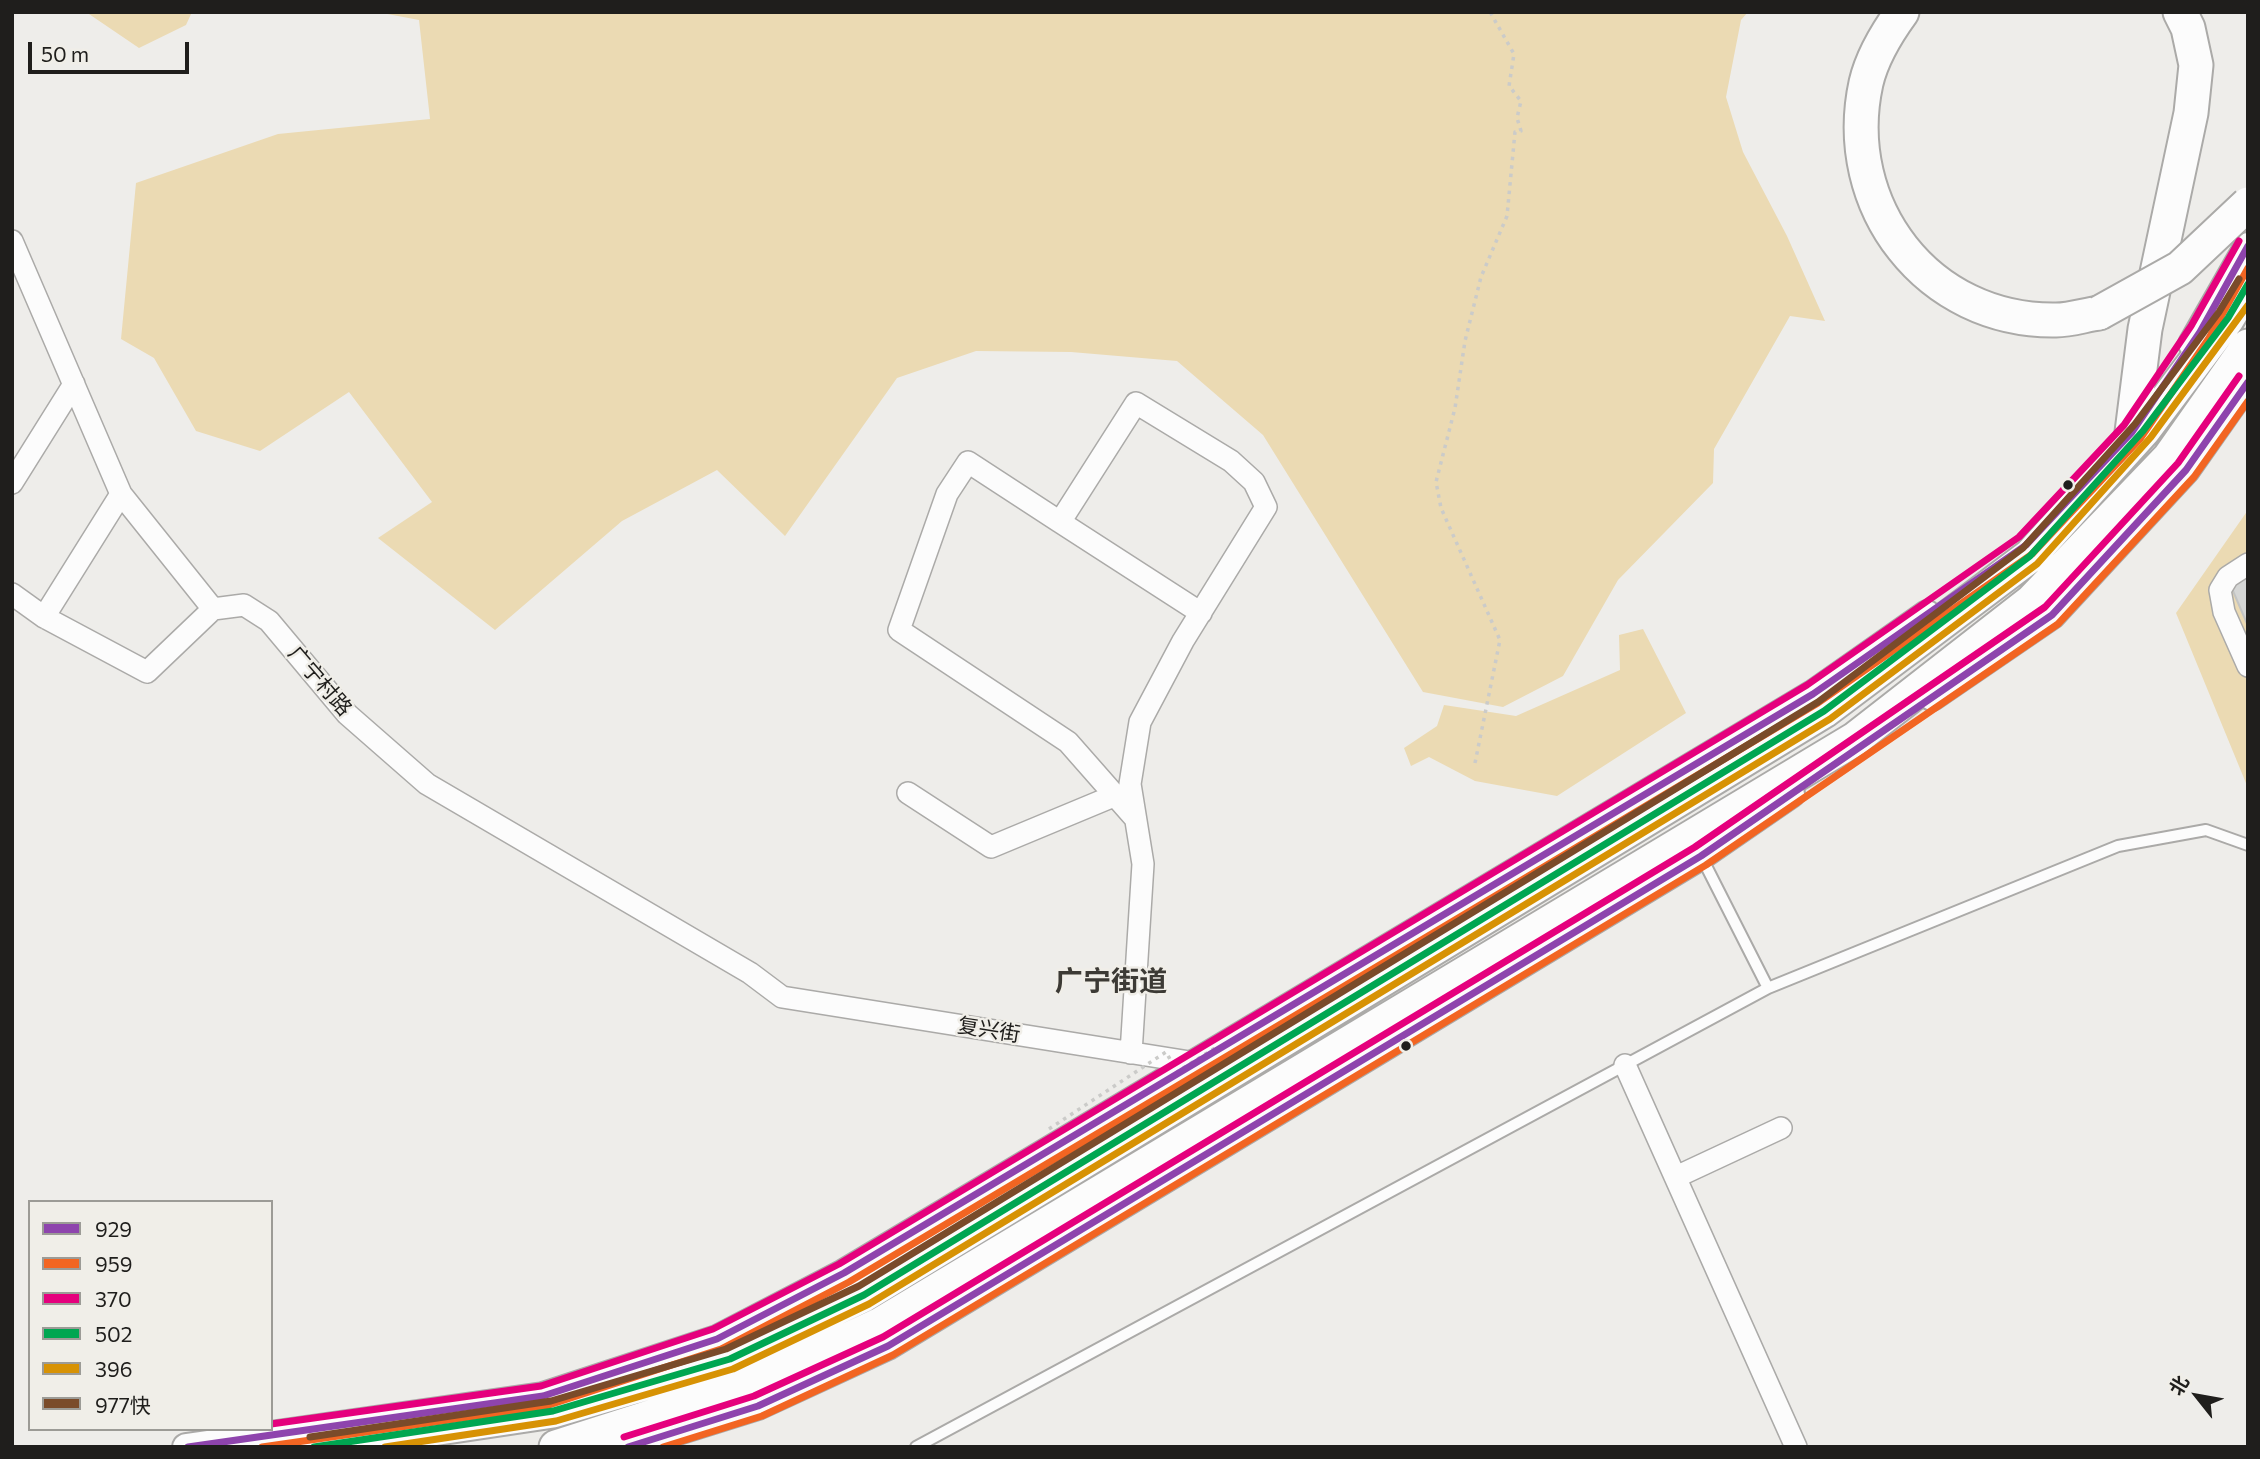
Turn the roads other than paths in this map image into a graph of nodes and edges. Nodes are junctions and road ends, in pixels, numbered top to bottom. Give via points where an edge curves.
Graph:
1 (1902, 12) edge
2 (2180, 12) edge
3 (2248, 204) edge
4 (12, 241) edge
5 (2248, 246) edge
6 (2248, 284) edge
7 (2248, 346) edge
8 (2248, 382) edge
9 (74, 384) junction
10 (2132, 432) junction
11 (12, 483) edge
12 (121, 494) junction
13 (1060, 522) junction
14 (2248, 564) edge
15 (12, 594) edge
16 (213, 609) junction
17 (1201, 612) junction
18 (44, 617) junction
19 (2248, 666) edge
20 (908, 793) dead end
21 (1116, 795) junction
22 (1134, 817) junction
23 (2248, 845) edge
24 (1701, 856) junction
25 (1768, 988) junction
26 (782, 997) joint
27 (1131, 1053) junction
28 (1205, 1055) junction
29 (1624, 1065) junction
30 (1781, 1128) dead end
31 (1676, 1177) junction
32 (186, 1447) edge
33 (312, 1447) edge
34 (556, 1447) edge
35 (627, 1447) edge
36 (916, 1447) edge
37 (1796, 1447) edge

1 - 3 highway, bridge via 1883,38 1870,70 1861,114 1862,163 1877,211 1895,240 1941,285 1987,309 2057,320 2099,313 2180,268
2 - 10 highway via 2196,65 2192,113 2145,329
4 - 9 street
5 - 10 street via 2200,332
6 - 33 highway via 2228,318 2143,430 2030,556 1824,710 864,1295 730,1359 553,1411
7 - 34 highway via 2169,458 2032,601 1855,739 881,1324 750,1385
8 - 24 street via 2186,471 2052,615
9 - 11 street
9 - 12 street
10 - 28 street via 2026,545 1813,694
12 - 16 street
12 - 18 street
13 - 17 street
13 - 17 street via 1136,403 1231,461 1254,482 1266,507
13 - 21 street via 968,462 947,494 899,630 1068,742
14 - 19 street via 2228,577 2220,590 2224,612
15 - 18 street
16 - 18 street via 146,672
16 - 26 street, 广宁村路 via 244,605 270,621 347,714 427,784 750,973
17 - 22 street via 1140,722 1130,783
20 - 21 street via 991,847
21 - 22 street
22 - 27 street via 1143,864
23 - 25 lane via 2206,830 2118,846
24 - 25 lane
24 - 35 street via 888,1346 758,1406
25 - 29 lane
26 - 27 street, 复兴街
27 - 28 street, 复兴街
28 - 32 street via 844,1273 717,1339 543,1396
29 - 31 street
29 - 36 lane
30 - 31 street
31 - 37 street

